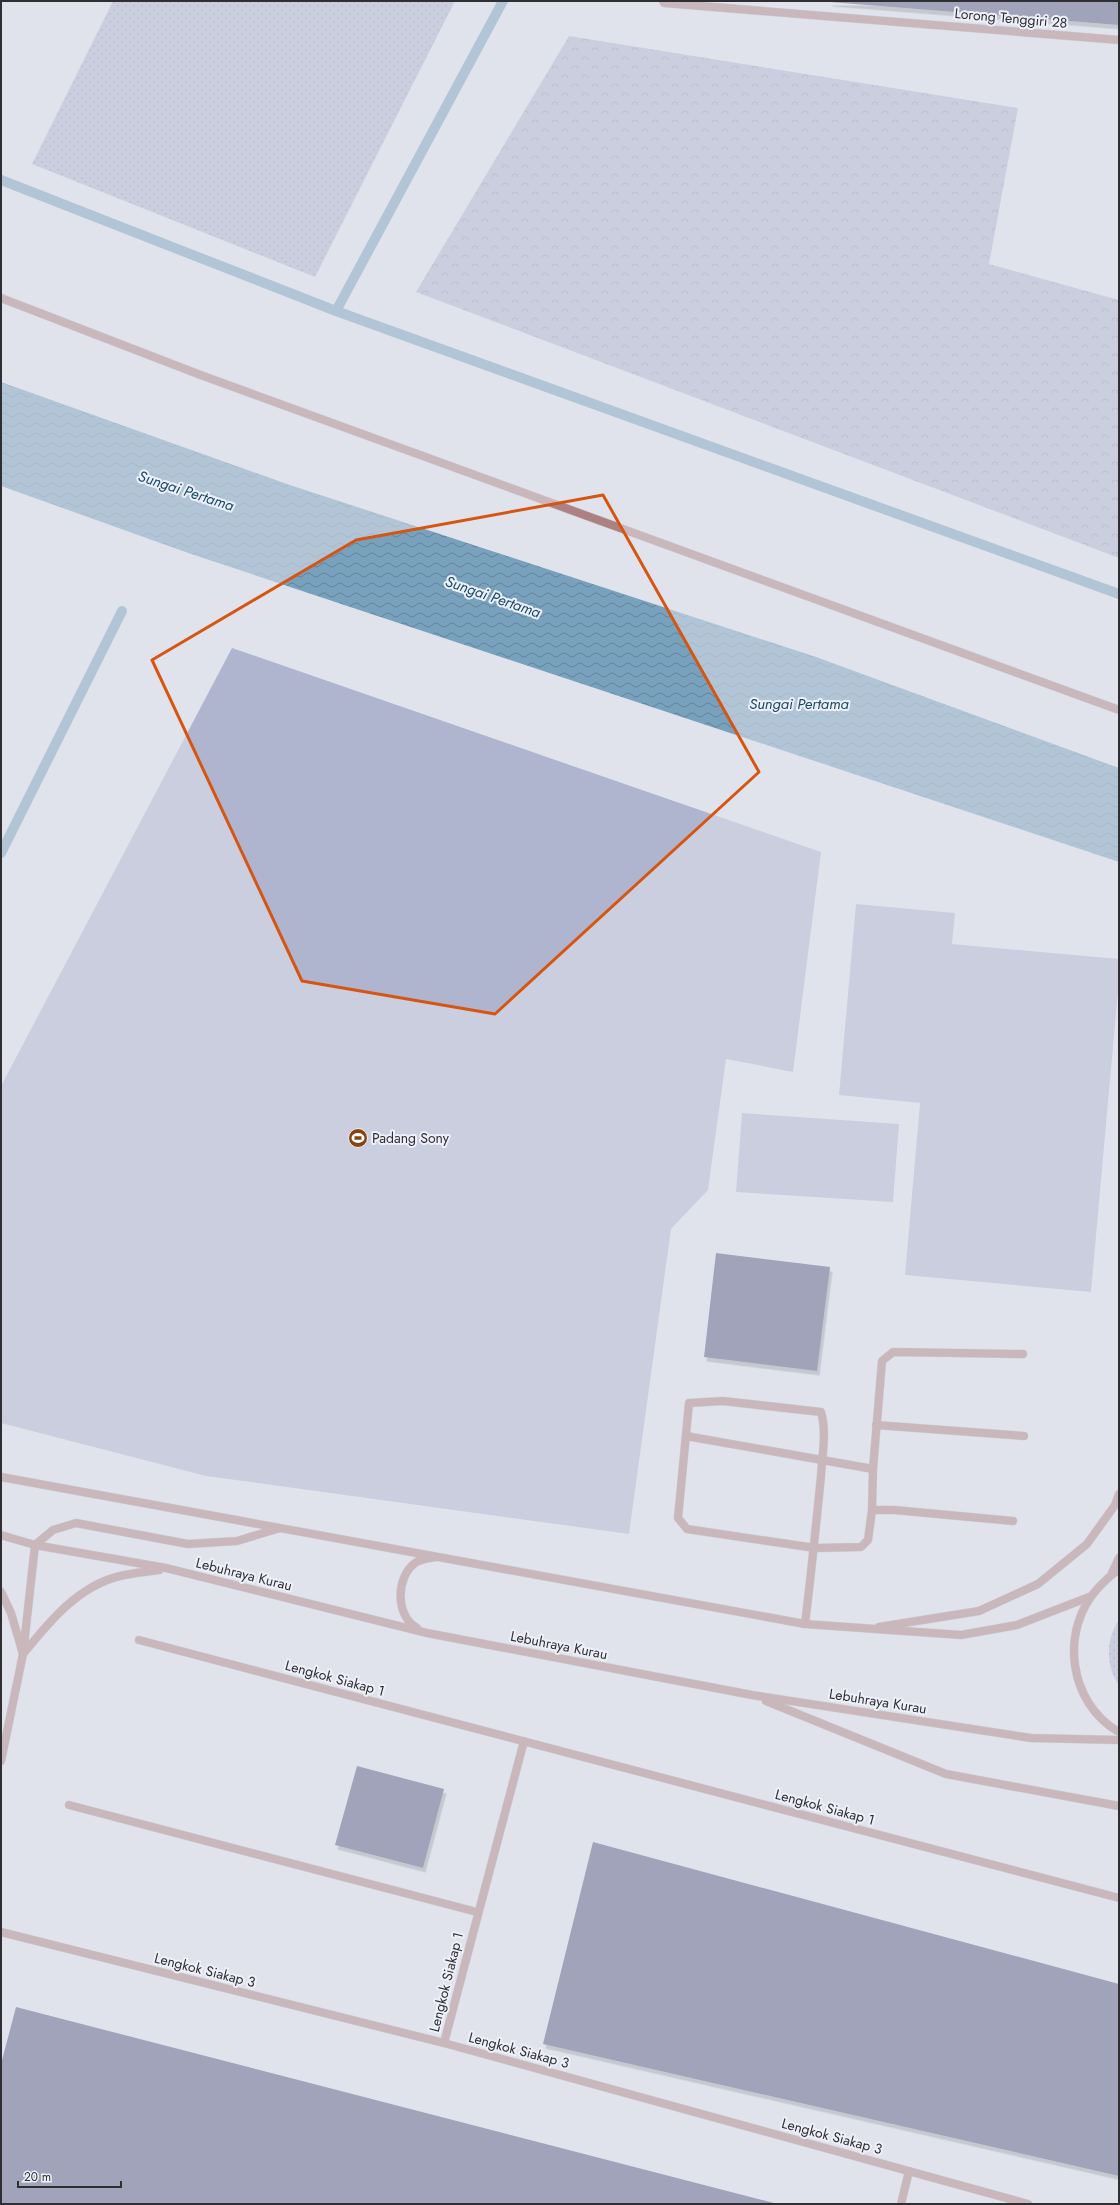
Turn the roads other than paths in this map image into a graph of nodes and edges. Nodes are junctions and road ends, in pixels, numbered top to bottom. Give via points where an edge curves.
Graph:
1 (663, 1) edge
2 (1119, 40) edge
3 (1, 298) edge
4 (1119, 710) edge
5 (1023, 1354) dead end
6 (876, 1425) junction
7 (686, 1436) junction
8 (1024, 1436) dead end
9 (822, 1461) junction
10 (873, 1469) junction
11 (1, 1477) edge
12 (1119, 1494) edge
13 (872, 1510) junction
14 (1013, 1521) dead end
15 (282, 1527) junction
16 (1, 1536) edge
17 (35, 1545) junction
18 (815, 1548) junction
19 (442, 1557) junction
20 (1119, 1558) edge
21 (166, 1568) junction
22 (1116, 1571) edge
23 (1, 1592) edge
24 (1089, 1597) junction
25 (805, 1624) junction
26 (863, 1630) junction
27 (427, 1633) junction
28 (139, 1640) dead end
29 (23, 1654) junction
30 (752, 1695) junction
31 (1119, 1732) edge
32 (1119, 1740) edge
33 (524, 1741) junction
34 (1, 1761) edge
35 (69, 1805) dead end
36 (1119, 1806) edge
37 (1119, 1898) edge
38 (477, 1912) junction
39 (1, 1932) edge
40 (444, 2043) junction
41 (909, 2171) junction
42 (901, 2204) edge
43 (1028, 2204) edge

1 - 2 street, Lorong Tenggiri 28
3 - 4 street via 198,374
5 - 6 street via 893,1352 882,1361
6 - 8 street
6 - 10 street
7 - 9 street
7 - 9 street via 689,1403 723,1401 821,1412 824,1421
7 - 18 street via 678,1518 687,1529
9 - 10 street
9 - 18 street
10 - 13 street
11 - 15 street
12 - 26 street via 1087,1544 1038,1584 979,1610
13 - 14 street
13 - 18 street via 868,1540 861,1547
15 - 17 street via 237,1541 188,1544 76,1523 53,1530
15 - 19 street
16 - 17 street, Lebuhraya Kurau
17 - 21 street, Lebuhraya Kurau
17 - 29 street
18 - 25 street
19 - 25 street
19 - 27 street via 428,1558 415,1563 402,1578 402,1612 410,1624
20 - 22 street
21 - 27 street, Lebuhraya Kurau
21 - 29 street via 118,1576 86,1590 53,1617
22 - 24 street
23 - 29 street via 11,1613
24 - 26 street via 1017,1625 961,1635
24 - 31 street via 1077,1623 1073,1652 1078,1680 1090,1705 1109,1726
25 - 26 street
27 - 30 street, Lebuhraya Kurau
28 - 33 street, Lengkok Siakap 1
29 - 34 street
30 - 32 street, Lebuhraya Kurau via 1032,1738
30 - 36 street via 946,1774
33 - 37 street, Lengkok Siakap 1
33 - 38 street, Lengkok Siakap 1
35 - 38 street
38 - 40 street, Lengkok Siakap 1
39 - 40 street, Lengkok Siakap 3
40 - 41 street, Lengkok Siakap 3
41 - 42 street
41 - 43 street, Lengkok Siakap 3

